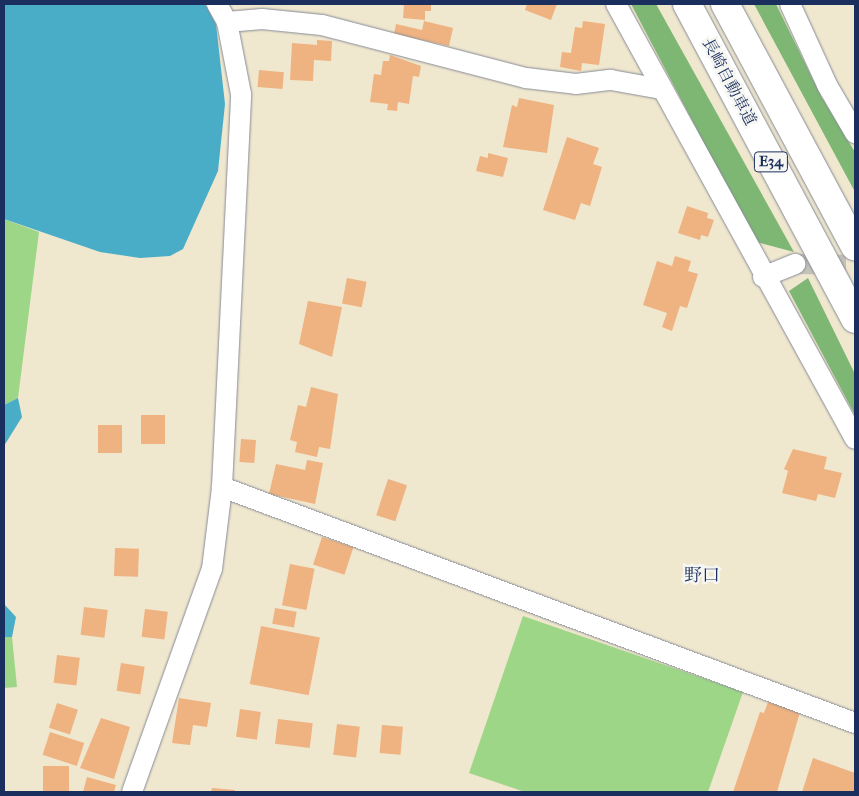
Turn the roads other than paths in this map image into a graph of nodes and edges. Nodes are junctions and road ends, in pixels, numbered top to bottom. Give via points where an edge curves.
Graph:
1 (217, 4) edge
2 (616, 4) edge
3 (687, 4) edge
4 (725, 4) edge
5 (790, 4) edge
6 (226, 22) junction
7 (661, 89) junction
8 (855, 133) edge
9 (855, 246) edge
10 (796, 264) tunnel mouth
11 (764, 276) junction
12 (855, 319) edge
13 (855, 439) edge
14 (222, 486) junction
15 (855, 723) edge
16 (132, 792) edge

1 - 6 street
2 - 7 street
3 - 12 highway, 長崎自動車道 / E34
4 - 9 highway, 長崎自動車道 / E34
5 - 8 street via 827,85
6 - 7 street via 262,19 322,26 526,78 576,84 611,80
6 - 14 street via 241,94
7 - 11 street
10 - 11 street
11 - 13 street
14 - 15 street
14 - 16 street via 212,569

